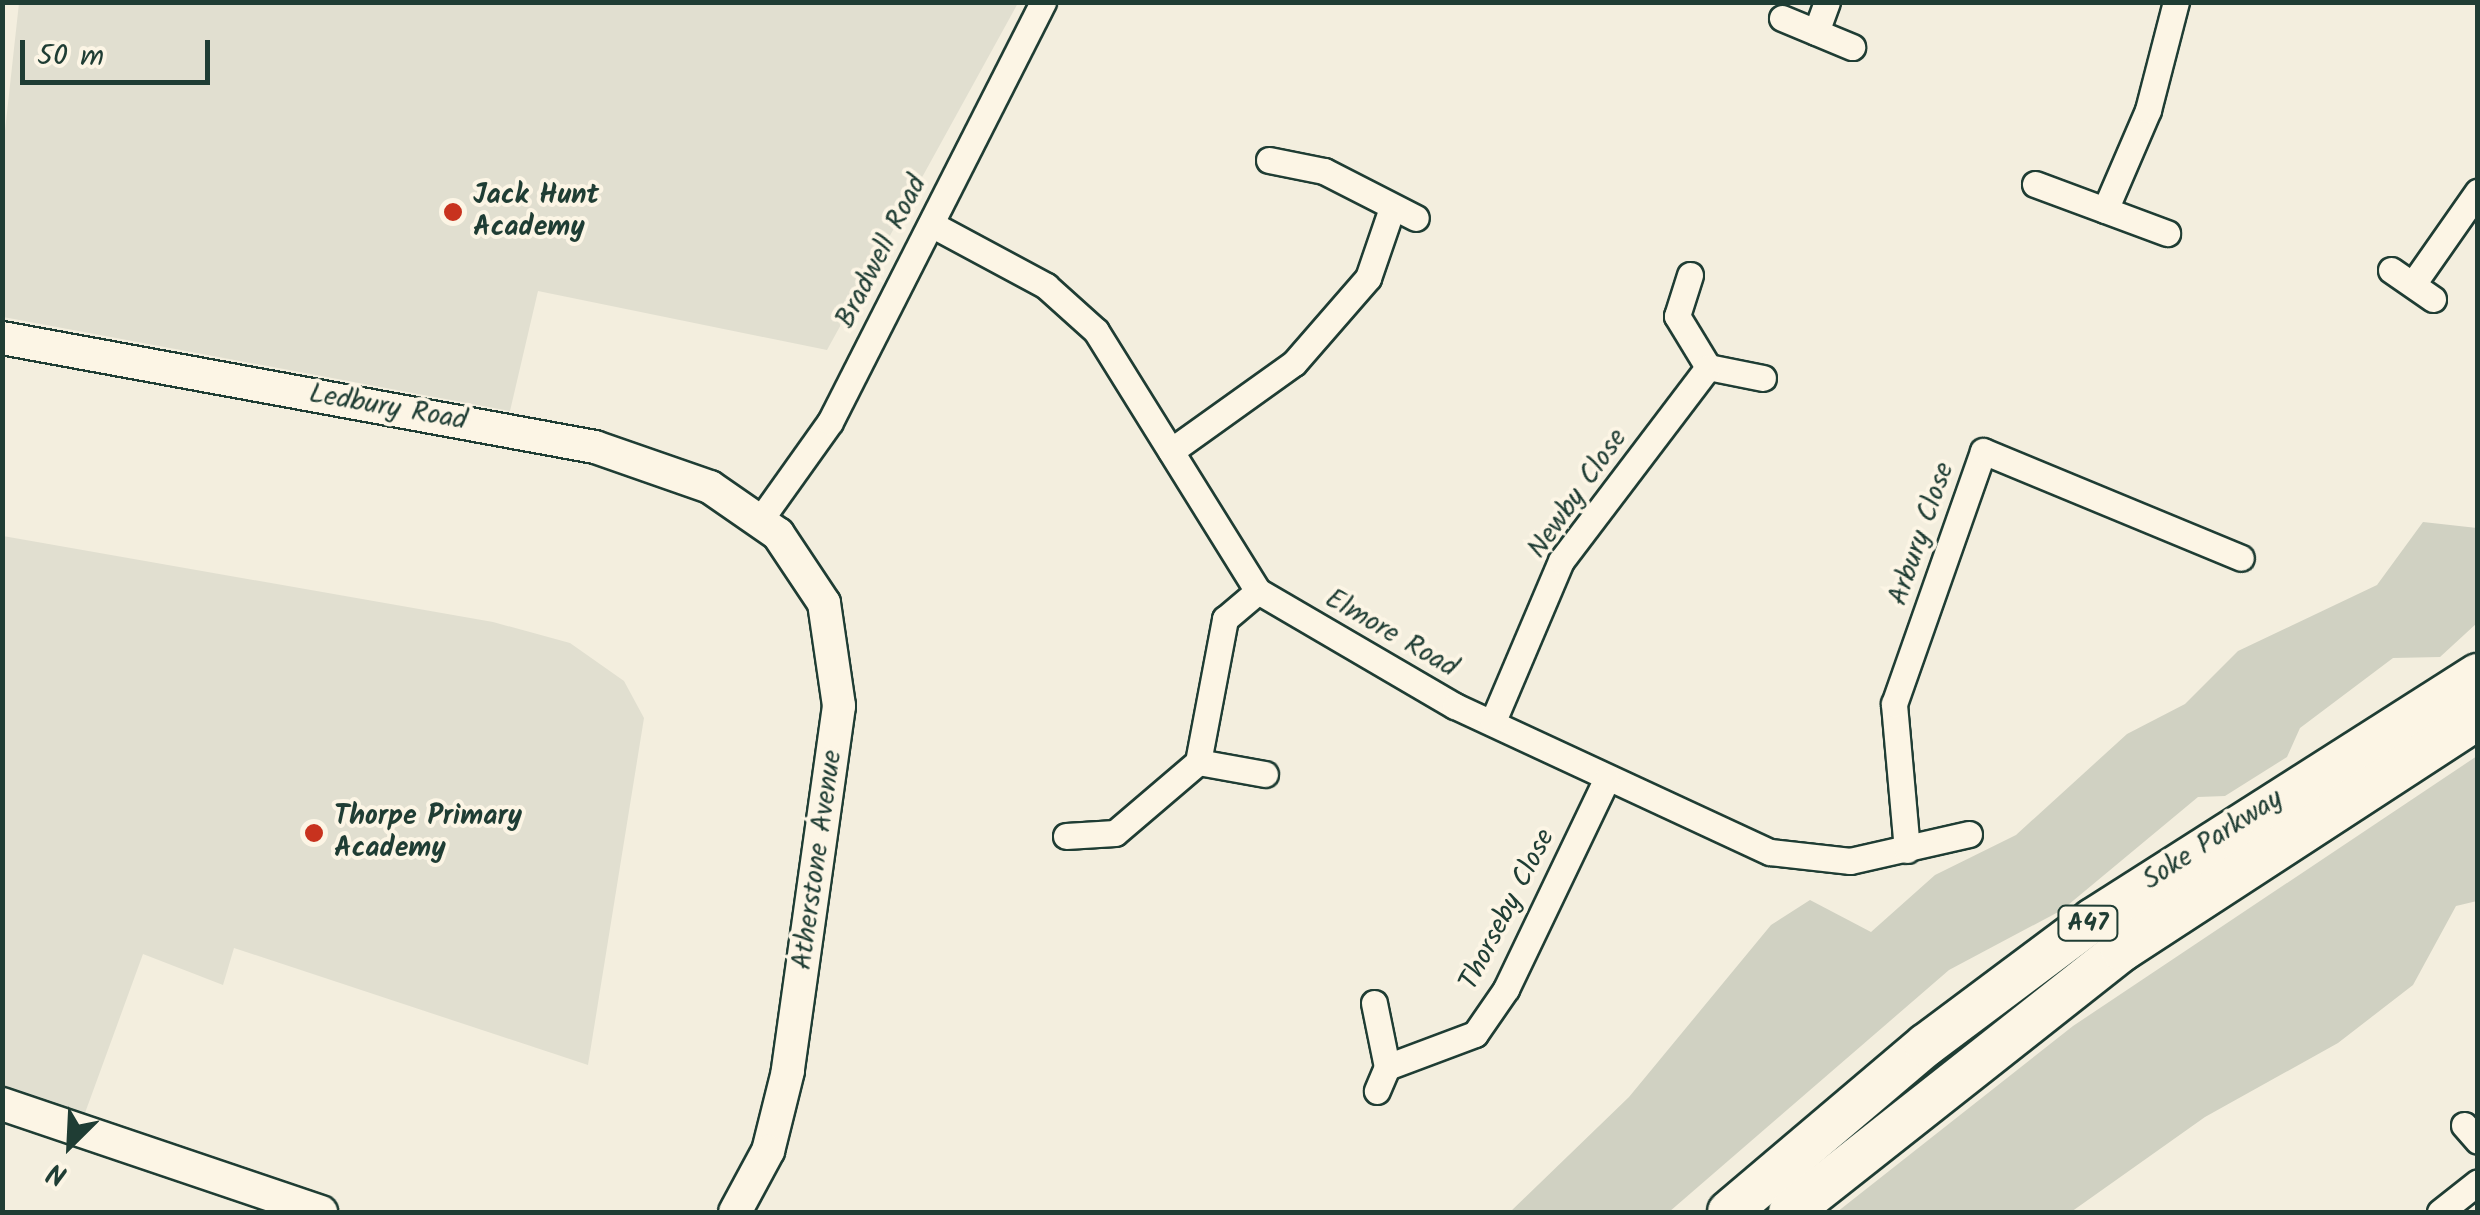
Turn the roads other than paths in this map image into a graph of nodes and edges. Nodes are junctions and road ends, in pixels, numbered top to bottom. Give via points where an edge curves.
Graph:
1 (1043, 2) edge
2 (1827, 2) edge
3 (2176, 2) edge
4 (1782, 18) dead end
5 (1816, 32) junction
6 (1852, 47) dead end
7 (1269, 160) dead end
8 (2036, 184) dead end
9 (2478, 190) edge
10 (2104, 210) junction
11 (930, 224) junction
12 (2167, 233) dead end
13 (2391, 270) dead end
14 (1690, 275) dead end
15 (2, 338) edge
16 (1708, 367) junction
17 (1763, 378) dead end
18 (1171, 451) junction
19 (760, 520) junction
20 (2241, 558) dead end
21 (1258, 591) junction
22 (2478, 674) edge
23 (2478, 718) edge
24 (1493, 722) junction
25 (1198, 762) junction
26 (1266, 774) dead end
27 (1606, 780) junction
28 (1969, 834) dead end
29 (1066, 836) dead end
30 (1907, 850) junction
31 (1374, 1003) dead end
32 (2, 1104) edge
33 (2478, 1182) edge
34 (322, 1212) edge
35 (735, 1212) edge
36 (1729, 1212) edge
37 (1790, 1212) edge
38 (2440, 1212) edge

1 - 11 street, Bradwell Road
2 - 5 street
3 - 10 street via 2148,110
4 - 5 street
5 - 6 street
7 - 18 street via 1324,171 1403,215 1368,278 1294,363
8 - 10 street
9 - 13 street via 2423,291
10 - 12 street
11 - 18 street, Elmore Road via 1046,286 1096,331
11 - 19 street, Bradwell Road via 806,463
14 - 16 street via 1677,316
15 - 19 street, Ledbury Road via 595,447 675,471
16 - 17 street
16 - 24 street, Newby Close via 1562,562
18 - 21 street, Elmore Road
19 - 35 street, Atherstone Avenue via 824,603 839,706 788,1071 768,1151
20 - 30 street, Arbury Close via 1983,452 1894,704
21 - 24 street, Elmore Road
21 - 25 street via 1225,620
22 - 36 highway, Soke Parkway / A47 via 2093,920 1926,1045
23 - 37 highway, Soke Parkway / A47 via 2122,950
24 - 27 street, Elmore Road
25 - 26 street
25 - 29 street via 1115,833
27 - 30 street, Elmore Road via 1770,852 1850,861
27 - 31 street, Thorseby Close via 1506,989 1475,1034 1382,1079
28 - 30 street, Elmore Road
32 - 34 street
33 - 38 street

